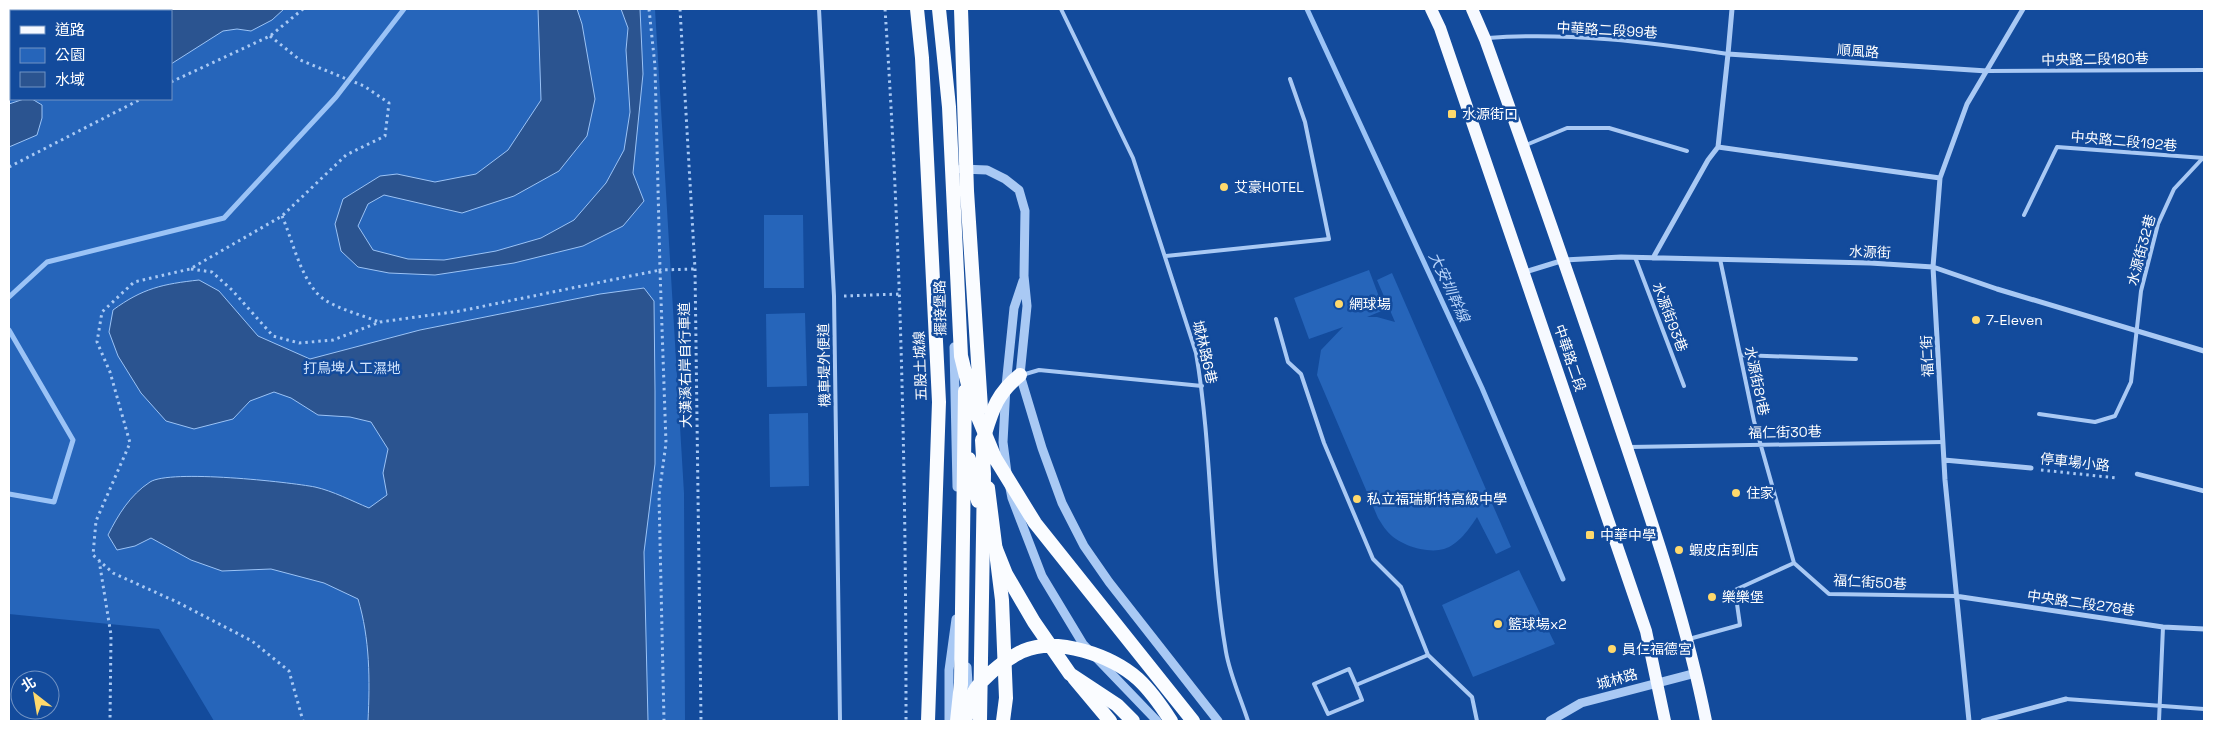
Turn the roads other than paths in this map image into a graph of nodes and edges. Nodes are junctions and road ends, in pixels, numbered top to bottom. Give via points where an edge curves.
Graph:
1 (819, 9) edge
2 (917, 9) edge
3 (941, 9) edge
4 (961, 9) edge
5 (1061, 9) edge
6 (1431, 9) edge
7 (1472, 9) edge
8 (1732, 9) edge
9 (2023, 9) edge
10 (1485, 39) junction
11 (1728, 54) junction
12 (2204, 70) edge
13 (1987, 71) junction
14 (1290, 79) dead end
15 (1524, 146) junction
16 (1718, 147) junction
17 (1687, 151) dead end
18 (2203, 158) edge
19 (951, 168) junction
20 (1940, 178) junction
21 (967, 190) junction
22 (2024, 215) dead end
23 (1166, 256) junction
24 (1634, 257) junction
25 (1653, 258) junction
26 (1720, 259) junction
27 (1564, 260) junction
28 (1933, 267) junction
29 (1524, 273) junction
30 (1024, 276) junction
31 (1276, 319) dead end
32 (2137, 331) junction
33 (2204, 351) edge
34 (961, 356) junction
35 (1740, 356) junction
36 (1856, 359) dead end
37 (1020, 375) junction
38 (1006, 386) junction
39 (1202, 386) junction
40 (1684, 386) dead end
41 (2039, 414) dead end
42 (1943, 442) junction
43 (1760, 444) junction
44 (1627, 447) junction
45 (1944, 460) junction
46 (2031, 468) road end
47 (2137, 474) dead end
48 (2204, 491) edge
49 (1794, 563) junction
50 (1955, 596) junction
51 (958, 606) junction
52 (2163, 627) junction
53 (2204, 629) edge
54 (1688, 640) junction
55 (1428, 655) junction
56 (1696, 673) junction
57 (1070, 674) junction
58 (1657, 682) junction
59 (1356, 685) junction
60 (2066, 699) joint
61 (2160, 704) junction
62 (2204, 709) edge
63 (840, 721) edge
64 (928, 721) edge
65 (950, 721) edge
66 (957, 721) edge
67 (965, 721) edge
68 (970, 721) edge
69 (980, 721) edge
70 (1003, 721) edge
71 (1110, 721) edge
72 (1133, 721) edge
73 (1157, 721) edge
74 (1171, 721) edge
75 (1193, 721) edge
76 (1218, 721) edge
77 (1248, 721) edge
78 (1477, 721) edge
79 (1550, 721) edge
80 (1665, 721) edge
81 (1704, 721) edge
82 (1969, 721) edge
83 (1983, 721) edge
84 (2159, 721) edge

1 - 63 lane, 機車堤外便道 via 834,296
2 - 64 highway, 五股土城線 via 938,402
3 - 19 street, 擺接堡路
3 - 34 highway, bridge
4 - 21 highway, bridge
5 - 23 lane, 城林路6巷 via 1133,158
6 - 29 main road, 中華路二段
7 - 10 main road, 中華路二段
8 - 11 street
9 - 13 street, 福仁街
10 - 11 lane, 中華路二段99巷 via 1515,36 1629,41
10 - 15 main road, 中華路二段
11 - 13 street, 順風路
11 - 16 street
12 - 13 lane, 中央路二段180巷
13 - 20 street, 福仁街 via 1967,104
14 - 23 lane via 1305,122 1329,239
15 - 17 lane via 1567,128 1609,128
15 - 27 main road, 中華路二段
16 - 20 street
16 - 25 street
18 - 22 lane, 中央路二段192巷 via 2057,147
18 - 32 lane, 水源街32巷 via 2174,189 2158,224 2141,291
19 - 30 street via 987,170 1020,190 1025,211
19 - 51 street, 擺接堡路
20 - 28 street, 福仁街
21 - 66 highway, bridge via 961,683
21 - 69 highway, bridge via 984,474
23 - 39 lane, 城林路6巷 via 1196,353
24 - 25 street, 水源街
24 - 27 street, 水源街
24 - 40 lane, 水源街93巷
25 - 26 street, 水源街
26 - 28 street, 水源街
26 - 35 lane, 水源街81巷
27 - 29 street, 水源街
27 - 44 main road, 中華路二段
28 - 32 street, 水源街
28 - 42 street, 福仁街
29 - 58 main road, 中華路二段 via 1646,632
30 - 37 street via 1027,306
30 - 38 street via 1014,308
31 - 55 lane via 1288,362 1300,374 1324,443 1373,559 1401,587
32 - 33 street, 水源街
32 - 41 lane, 水源街32巷 via 2131,382 2115,416 2094,422
34 - 57 highway, bridge via 963,430 980,511 1006,574
34 - 75 highway, bridge via 973,405 994,458 1035,523
35 - 36 lane
35 - 43 lane, 水源街81巷
37 - 38 highway
37 - 39 lane via 1039,370
37 - 76 street via 1062,503 1084,546 1108,582
38 - 70 highway via 994,404 982,440 1002,600 1006,698
38 - 73 street via 1002,442 1012,498 1042,576 1083,644
39 - 77 lane, 城林路6巷 via 1226,654
42 - 43 lane, 福仁街30巷
42 - 45 street, 福仁街
43 - 44 lane, 福仁街30巷
43 - 49 lane, 水源街81巷
44 - 54 main road, 中華路二段
45 - 46 street
45 - 50 street, 福仁街
47 - 48 street
49 - 50 lane, 福仁街50巷 via 1829,594
49 - 54 lane via 1735,590 1740,625
50 - 52 street, 中央路二段278巷
50 - 82 street, 福仁街
51 - 65 street, 擺接堡路 via 949,670
51 - 68 street, 擺接堡路 via 968,668
52 - 53 street, 中央路二段278巷
52 - 61 lane
54 - 56 main road, 中華路二段
55 - 59 lane
55 - 78 lane via 1472,697
56 - 58 street, 城林路
56 - 81 main road, 中華路二段
57 - 71 highway, bridge
57 - 72 highway, bridge via 1117,705
58 - 79 street, 城林路 via 1581,703
58 - 80 main road, 中華路二段
59 - 59 lane via 1349,669 1314,684 1328,714 1362,700
60 - 61 lane
60 - 83 street
61 - 62 lane
61 - 84 lane
67 - 74 highway, bridge via 974,691 1000,664 1024,650 1048,646 1072,648 1118,664 1138,679

